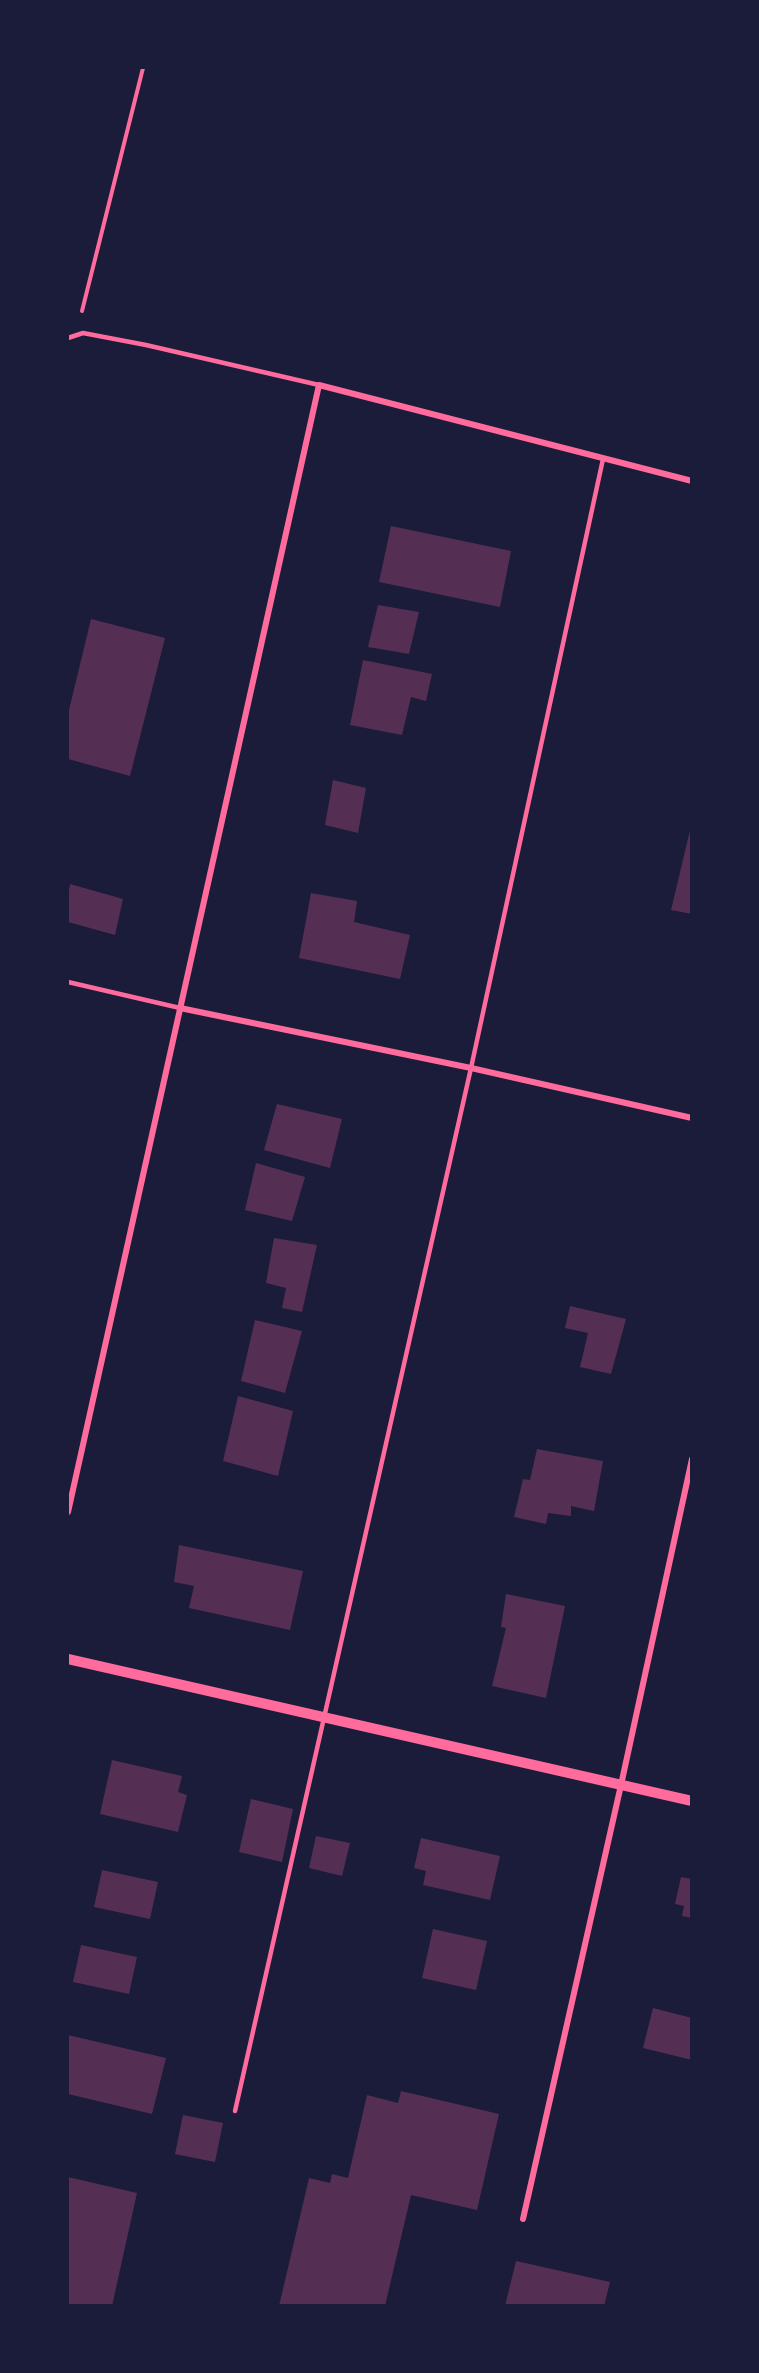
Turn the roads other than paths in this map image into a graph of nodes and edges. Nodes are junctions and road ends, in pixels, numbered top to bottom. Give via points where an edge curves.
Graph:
1 (68, 338) edge
2 (319, 385) junction
3 (603, 459) junction
4 (692, 482) edge
5 (68, 982) edge
6 (180, 1008) junction
7 (471, 1068) junction
8 (692, 1118) edge
9 (692, 1459) edge
10 (68, 1512) edge
11 (68, 1659) edge
12 (324, 1717) junction
13 (621, 1785) junction
14 (692, 1801) edge
15 (236, 2111) dead end
16 (523, 2218) dead end

1 - 2 lane via 83,333
2 - 3 street
2 - 6 street
3 - 4 street
3 - 7 lane
5 - 6 lane
6 - 7 street
6 - 10 street
7 - 8 street
7 - 12 lane
9 - 13 street
11 - 12 street
12 - 13 street
12 - 15 lane
13 - 14 street
13 - 16 street

